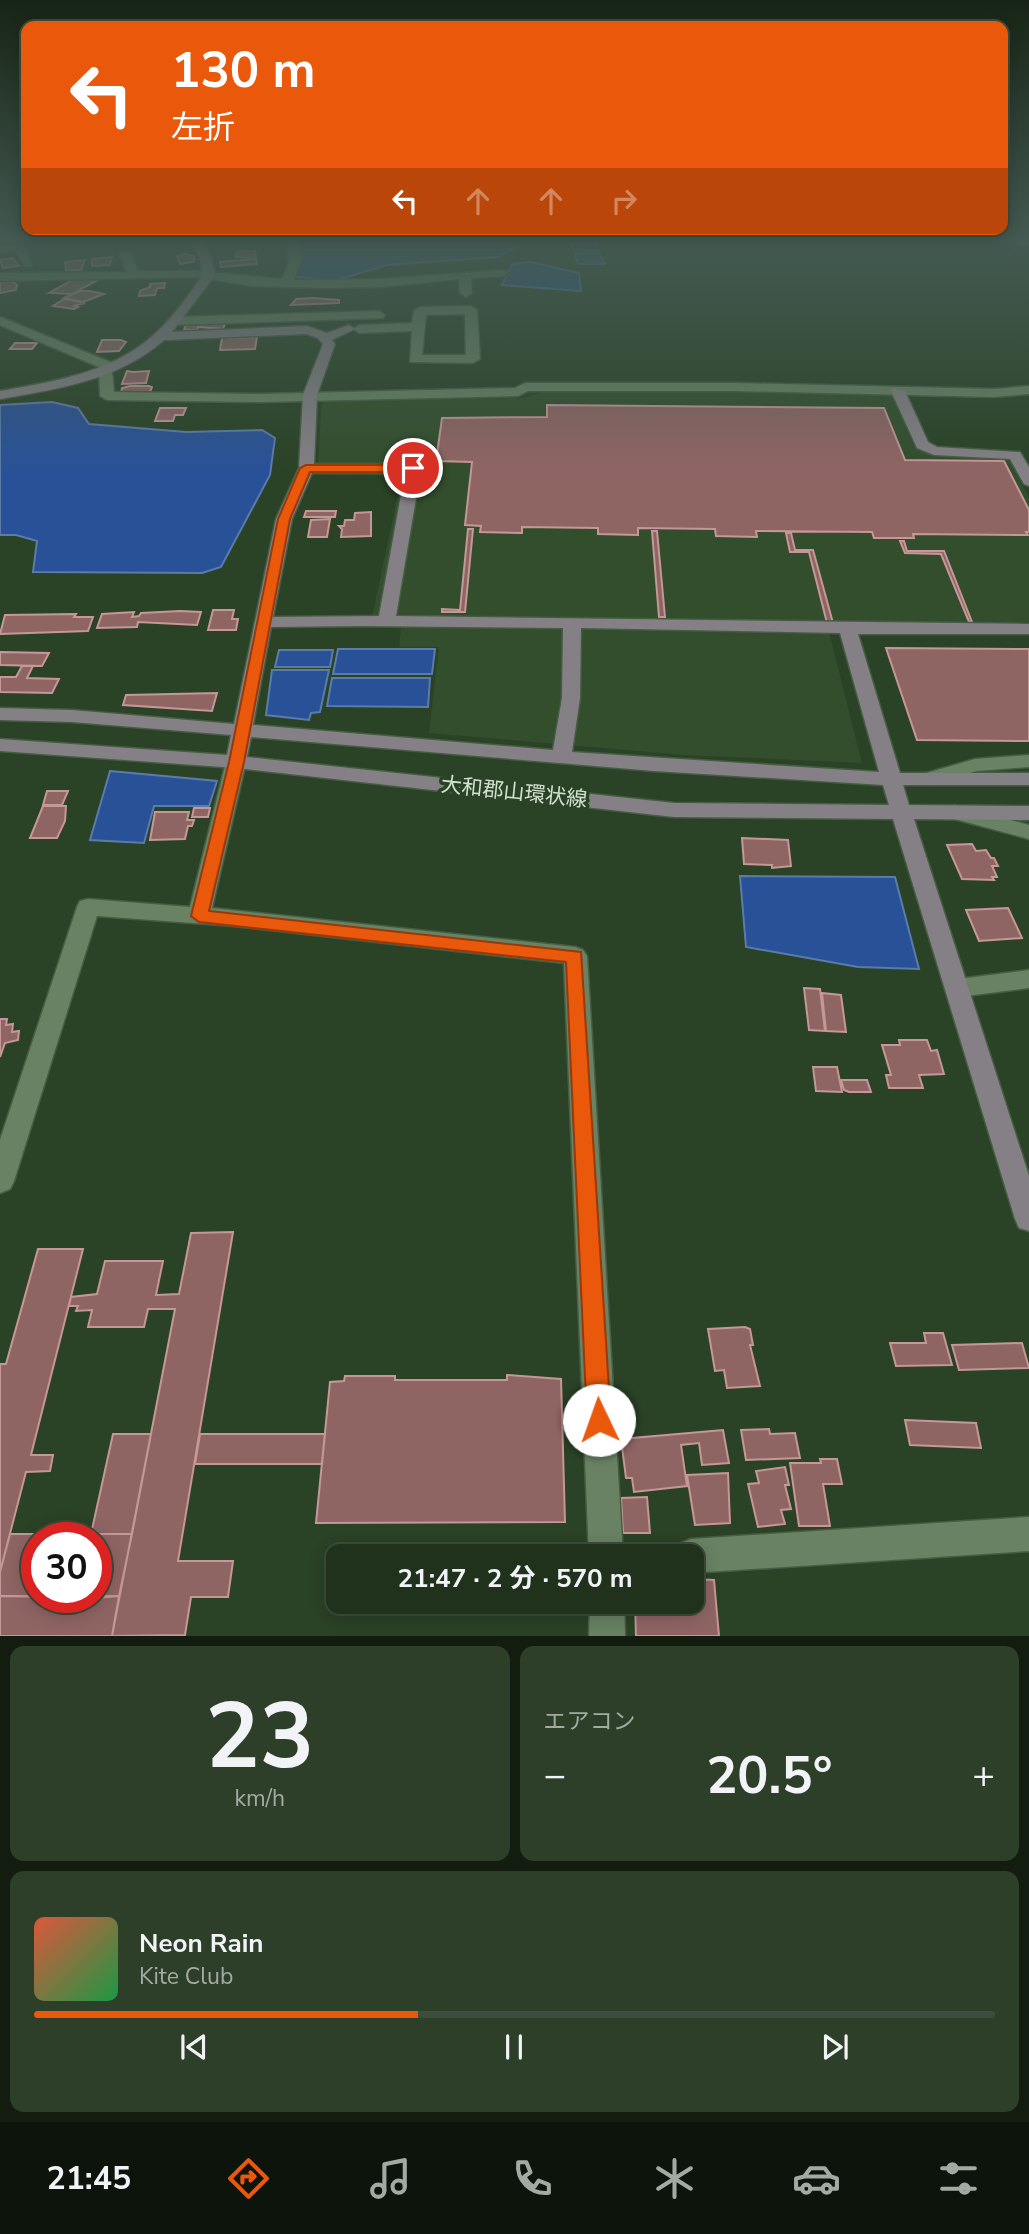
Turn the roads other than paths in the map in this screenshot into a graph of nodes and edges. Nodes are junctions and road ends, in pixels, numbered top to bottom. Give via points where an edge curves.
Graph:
1 (176, 318) edge
2 (265, 318) edge
3 (419, 318) edge
4 (471, 318) edge
5 (0, 321) edge
6 (174, 321) junction
7 (417, 327) junction
8 (349, 329) junction
9 (307, 330) junction
10 (162, 336) junction
11 (326, 338) junction
12 (107, 368) junction
13 (1029, 390) edge
14 (898, 391) junction
15 (0, 395) edge
16 (310, 395) junction
17 (306, 468) junction
18 (1029, 481) edge
19 (387, 620) junction
20 (572, 621) junction
21 (265, 622) junction
22 (1029, 629) edge
23 (848, 630) junction
24 (0, 714) edge
25 (242, 731) junction
26 (0, 746) edge
27 (562, 755) junction
28 (1029, 761) edge
29 (236, 762) junction
30 (892, 779) junction
31 (930, 779) junction
32 (1029, 779) edge
33 (901, 812) junction
34 (954, 812) junction
35 (1029, 813) edge
36 (1029, 832) edge
37 (199, 916) junction
38 (1029, 979) edge
39 (958, 988) junction
40 (0, 1181) edge
41 (1029, 1219) edge
42 (1029, 1534) edge
43 (605, 1544) edge
44 (704, 1555) edge
45 (607, 1614) edge
46 (607, 1636) edge

1 - 6 street
2 - 6 street
3 - 7 street
4 - 7 street via 473,359 415,359
5 - 12 street
6 - 10 street
7 - 8 street
8 - 9 street
8 - 11 street
9 - 10 street
9 - 11 street
10 - 12 street
11 - 16 street via 328,347
12 - 15 street
12 - 16 street via 107,396 216,399
13 - 14 street
14 - 16 street via 610,386
14 - 18 street via 922,445 934,451 1015,455
16 - 17 street
17 - 19 street via 413,468
17 - 21 street via 284,519
19 - 20 street
19 - 21 street
20 - 23 street
20 - 27 street via 571,698
21 - 25 street
22 - 23 street
23 - 30 street
24 - 25 street, 大和郡山環状線
25 - 27 street, 大和郡山環状線
25 - 29 street
26 - 29 street, 大和郡山環状線
27 - 30 street, 大和郡山環状線
28 - 31 street via 975,765
29 - 33 street, 大和郡山環状線 via 674,810
29 - 37 street
30 - 31 street, 大和郡山環状線
30 - 33 street
31 - 32 street, 大和郡山環状線
33 - 34 street, 大和郡山環状線
33 - 39 street
34 - 35 street, 大和郡山環状線
34 - 36 street
37 - 40 street via 88,907
37 - 43 street via 575,956
38 - 39 street
39 - 41 street
42 - 44 street
45 - 46 street

